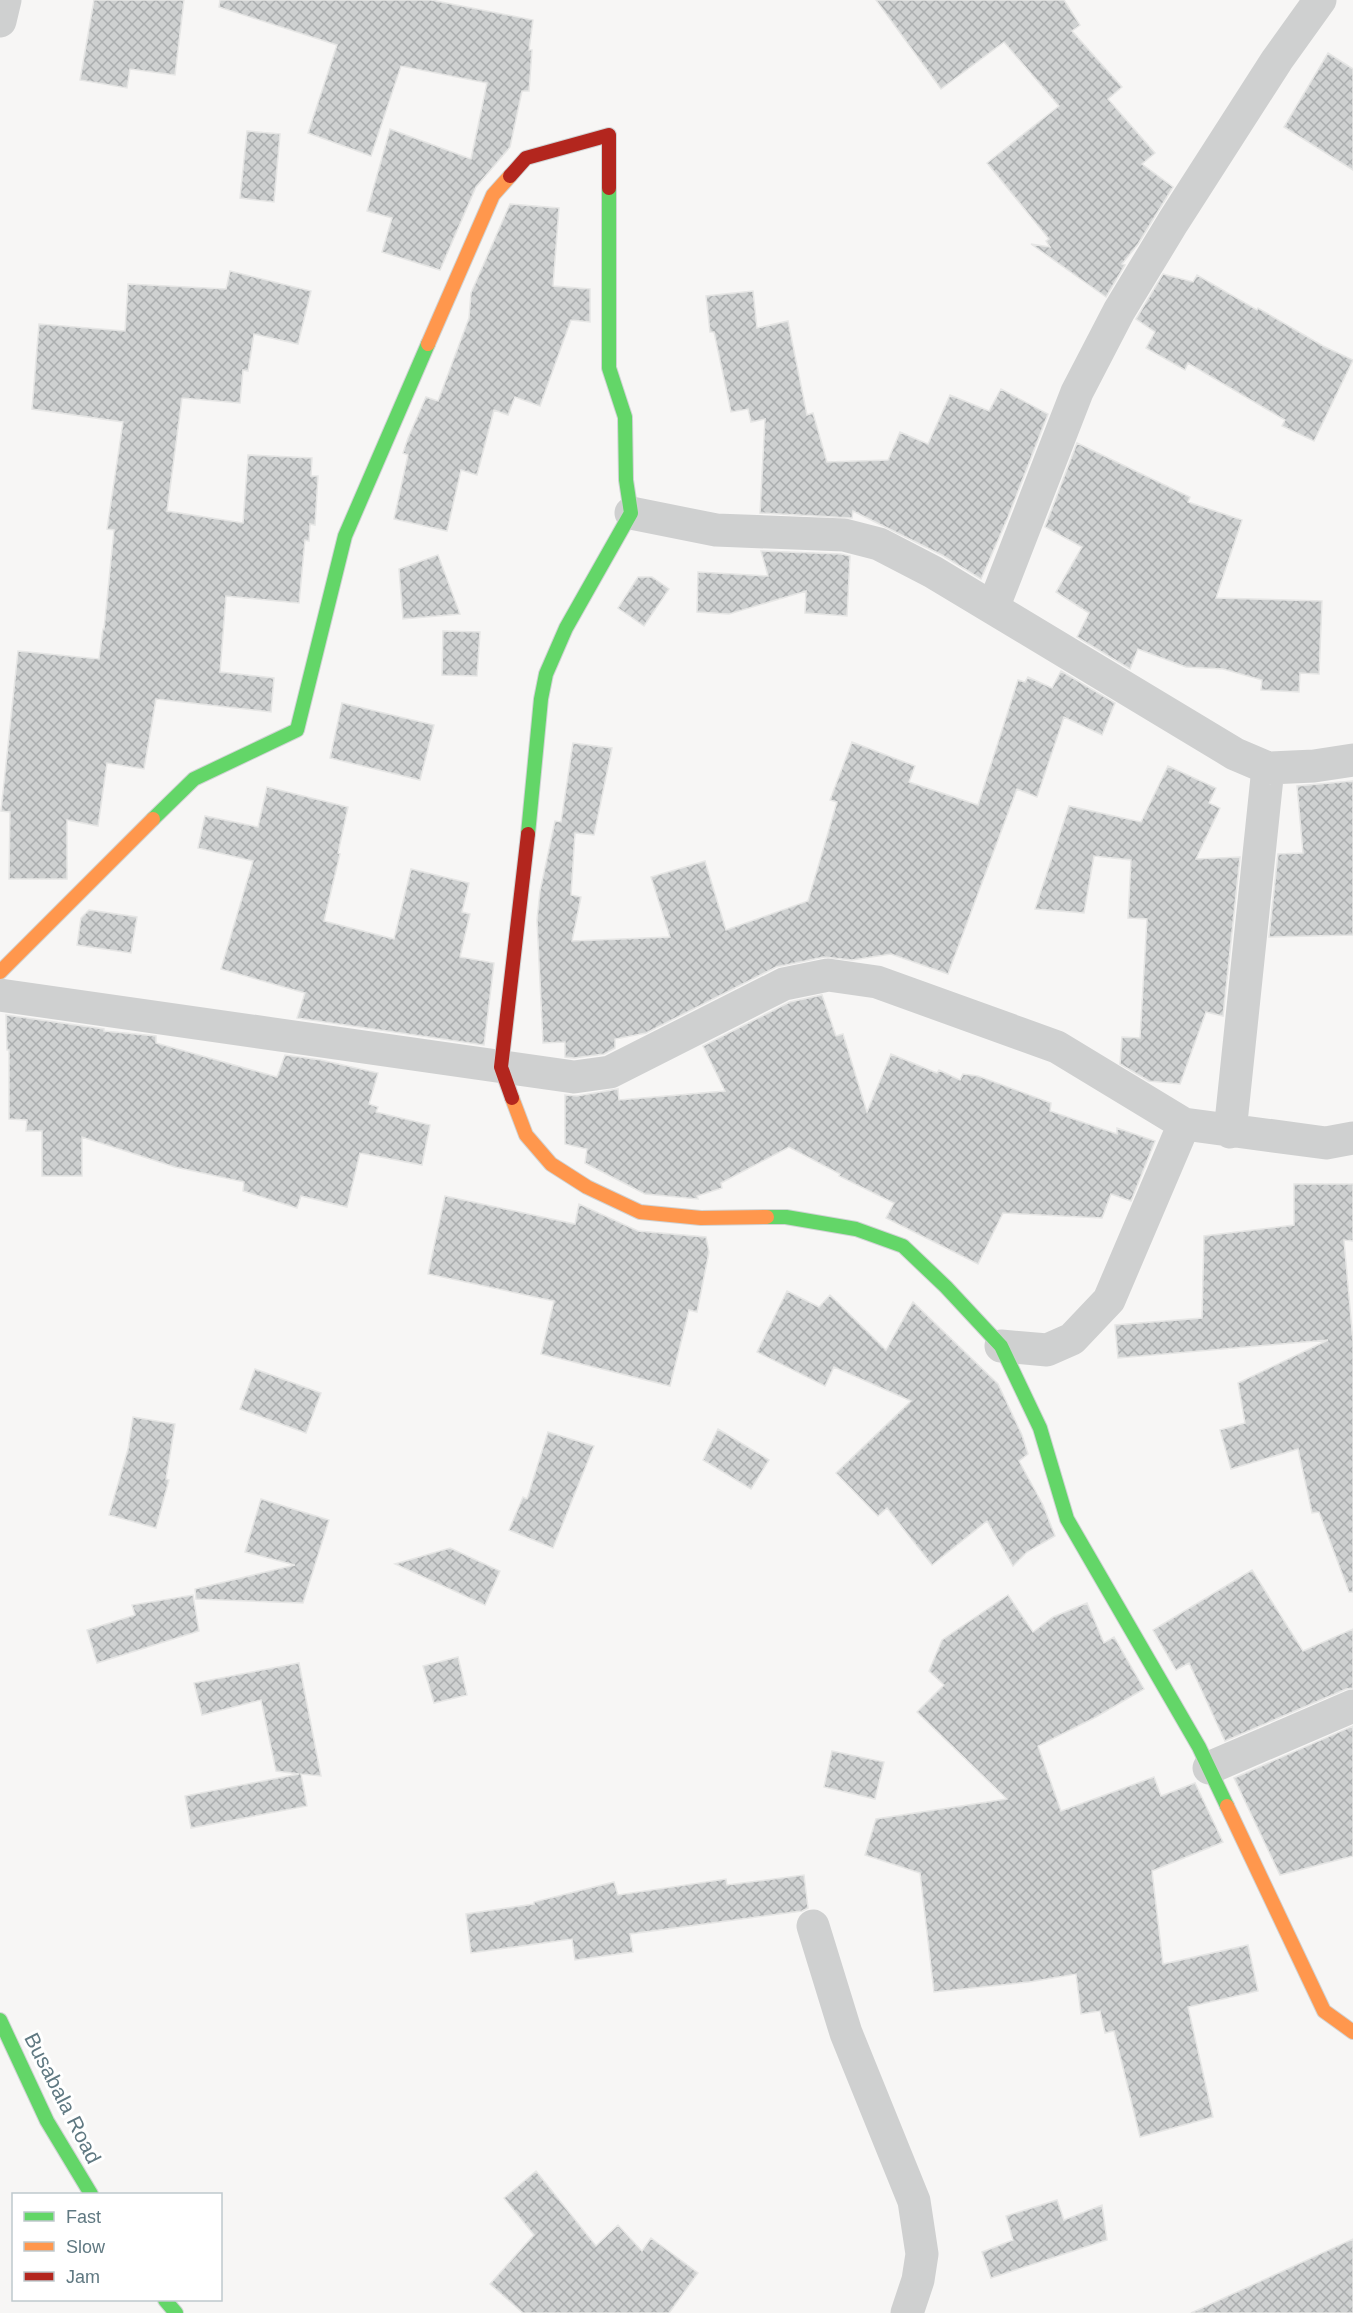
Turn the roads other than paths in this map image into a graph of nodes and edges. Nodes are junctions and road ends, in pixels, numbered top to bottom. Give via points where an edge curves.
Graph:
1 (5, 0) edge
2 (1320, 0) edge
3 (0, 21) edge
4 (631, 513) junction
5 (993, 608) junction
6 (1353, 760) edge
7 (1268, 768) junction
8 (0, 972) edge
9 (0, 995) edge
10 (501, 1067) junction
11 (1184, 1125) junction
12 (1230, 1132) junction
13 (1353, 1138) edge
14 (1000, 1346) junction
15 (1353, 1706) edge
16 (1209, 1768) junction
17 (813, 1926) dead end
18 (0, 2020) edge
19 (1353, 2032) edge
20 (90, 2193) edge
21 (166, 2301) edge
22 (176, 2313) edge
23 (908, 2313) edge

1 - 3 street
2 - 5 street via 1277,60 1119,311 1077,392
4 - 5 street via 716,530 844,535 888,549
4 - 8 street via 625,417 609,368 609,135 526,158 493,195 345,536 297,730 194,779
4 - 10 street via 566,628 546,674
5 - 7 street via 1234,754
6 - 7 street
7 - 12 street
9 - 10 street
10 - 11 street via 574,1077 610,1072 784,984 828,975 877,982 1057,1047
10 - 14 street via 526,1135 551,1164 587,1187 640,1212 701,1218 786,1216 856,1229 903,1246
11 - 12 street
11 - 14 street via 1109,1300 1072,1339 1047,1350
12 - 13 street via 1326,1143
14 - 16 street via 1040,1428 1067,1519
15 - 16 street
16 - 19 street via 1324,2011
17 - 23 street via 846,2033 914,2201 922,2254
18 - 20 street, Busabala Road via 47,2121
21 - 22 street

